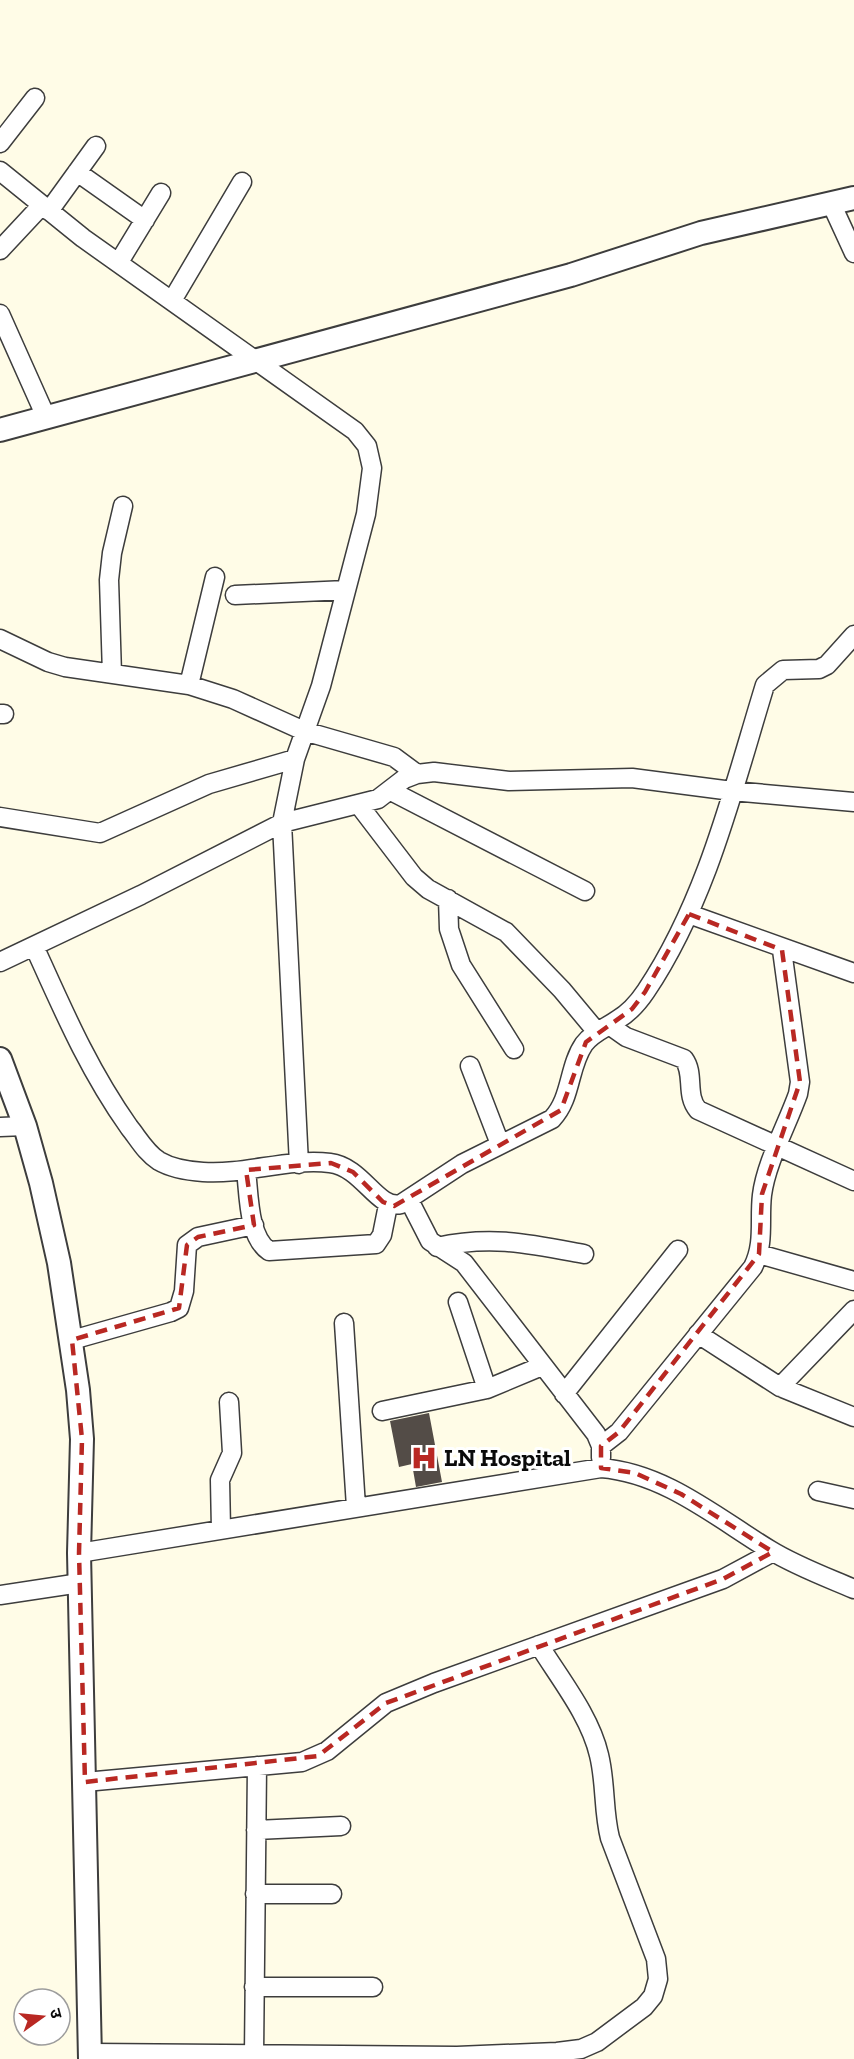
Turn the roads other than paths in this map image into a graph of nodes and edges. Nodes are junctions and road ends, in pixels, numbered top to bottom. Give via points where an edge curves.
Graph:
1 (35, 98) dead end
2 (0, 143) edge
3 (96, 146) dead end
4 (0, 171) edge
5 (77, 172) junction
6 (242, 182) dead end
7 (161, 193) dead end
8 (854, 198) edge
9 (831, 203) junction
10 (46, 208) junction
11 (145, 220) junction
12 (0, 250) edge
13 (854, 253) edge
14 (119, 262) junction
15 (172, 299) junction
16 (0, 314) edge
17 (259, 360) junction
18 (46, 417) junction
19 (0, 430) edge
20 (123, 506) dead end
21 (215, 577) dead end
22 (346, 590) junction
23 (235, 595) dead end
24 (854, 635) edge
25 (0, 639) edge
26 (112, 674) junction
27 (189, 685) junction
28 (304, 730) junction
29 (295, 759) junction
30 (417, 774) junction
31 (391, 791) junction
32 (732, 791) junction
33 (854, 802) edge
34 (359, 805) junction
35 (0, 817) edge
36 (282, 823) junction
37 (585, 891) dead end
38 (448, 899) junction
39 (689, 914) junction
40 (34, 946) junction
41 (782, 950) junction
42 (0, 962) edge
43 (854, 973) edge
44 (603, 1028) junction
45 (514, 1049) dead end
46 (0, 1059) edge
47 (470, 1066) dead end
48 (25, 1126) junction
49 (0, 1127) edge
50 (500, 1144) junction
51 (778, 1148) junction
52 (299, 1164) junction
53 (246, 1170) junction
54 (854, 1181) edge
55 (409, 1200) junction
56 (388, 1205) junction
57 (254, 1225) junction
58 (437, 1247) junction
59 (678, 1250) dead end
60 (584, 1254) dead end
61 (759, 1254) junction
62 (854, 1281) edge
63 (458, 1302) dead end
64 (851, 1317) edge
65 (344, 1323) dead end
66 (698, 1334) junction
67 (72, 1340) junction
68 (542, 1366) junction
69 (780, 1387) junction
70 (487, 1389) junction
71 (564, 1394) junction
72 (229, 1402) dead end
73 (382, 1411) dead end
74 (854, 1417) edge
75 (601, 1446) junction
76 (601, 1468) junction
77 (818, 1491) dead end
78 (854, 1499) edge
79 (356, 1507) junction
80 (220, 1529) junction
81 (772, 1552) junction
82 (79, 1553) junction
83 (80, 1583) junction
84 (854, 1589) edge
85 (0, 1595) edge
86 (539, 1645) junction
87 (257, 1766) junction
88 (85, 1782) junction
89 (341, 1826) dead end
90 (256, 1830) junction
91 (255, 1894) junction
92 (332, 1894) dead end
93 (254, 1987) junction
94 (373, 1987) dead end
95 (254, 2055) junction
96 (90, 2056) edge

1 - 2 street
3 - 5 street
4 - 10 street
5 - 10 street
5 - 11 street
6 - 15 street
7 - 11 street
8 - 9 street
9 - 13 street
9 - 17 street via 701,233 571,275
10 - 12 street
10 - 14 street
11 - 14 street
14 - 15 street
15 - 17 street
16 - 18 street
17 - 18 street
17 - 22 street via 355,431 367,446 372,468 366,514
18 - 19 street
20 - 26 street via 109,580
21 - 27 street
22 - 23 street
22 - 28 street via 321,686
24 - 32 street via 827,665 819,669 783,670 765,685
25 - 26 street via 48,662
26 - 27 street
27 - 28 street
28 - 29 street
28 - 30 street via 388,755
29 - 35 street via 209,784 100,833
29 - 36 street
30 - 31 street
30 - 32 street via 434,772 509,781 632,778
31 - 34 street
31 - 37 street
32 - 33 street
32 - 39 street
34 - 36 street
34 - 38 street via 414,877
36 - 40 street
36 - 52 street
38 - 44 street via 506,932
38 - 45 street via 449,929 461,965
39 - 41 street
39 - 44 street via 645,992 632,1009
40 - 42 street
40 - 53 street via 82,1053 144,1148 157,1160 184,1169
41 - 43 street
41 - 51 street via 800,1082
44 - 50 street via 578,1055 561,1110 552,1119
44 - 51 street via 684,1059 690,1069 691,1098 698,1110
46 - 48 street
47 - 50 street
48 - 49 street
48 - 67 street via 41,1183
50 - 55 street
51 - 54 street
51 - 61 street via 762,1194
52 - 53 street
52 - 56 street via 331,1163 345,1168
53 - 57 street
55 - 56 street
55 - 58 street
56 - 57 street via 380,1240 370,1246 269,1251
57 - 67 street via 198,1237 187,1245 179,1308
58 - 60 street via 504,1240
58 - 68 street via 464,1263
59 - 71 street
61 - 62 street
61 - 66 street via 753,1267
63 - 70 street
64 - 69 street
65 - 79 street
66 - 69 street
66 - 75 street via 620,1432
67 - 82 street via 82,1439
68 - 70 street
68 - 71 street
69 - 74 street
70 - 73 street
71 - 75 street
72 - 80 street via 232,1453 220,1480
75 - 76 street
76 - 79 street
76 - 81 street via 635,1473 681,1494
77 - 78 street
79 - 80 street
80 - 82 street
81 - 84 street
81 - 86 street via 723,1578
82 - 83 street
83 - 85 street
83 - 88 street
86 - 87 street via 386,1703 318,1756
86 - 95 street via 592,1732 599,1754 610,1838 656,1959 658,1979 653,1996 597,2042 580,2049 457,2056
87 - 88 street
87 - 90 street
88 - 96 street
89 - 90 street
90 - 91 street
91 - 92 street
91 - 93 street
93 - 94 street
93 - 95 street
95 - 96 street

